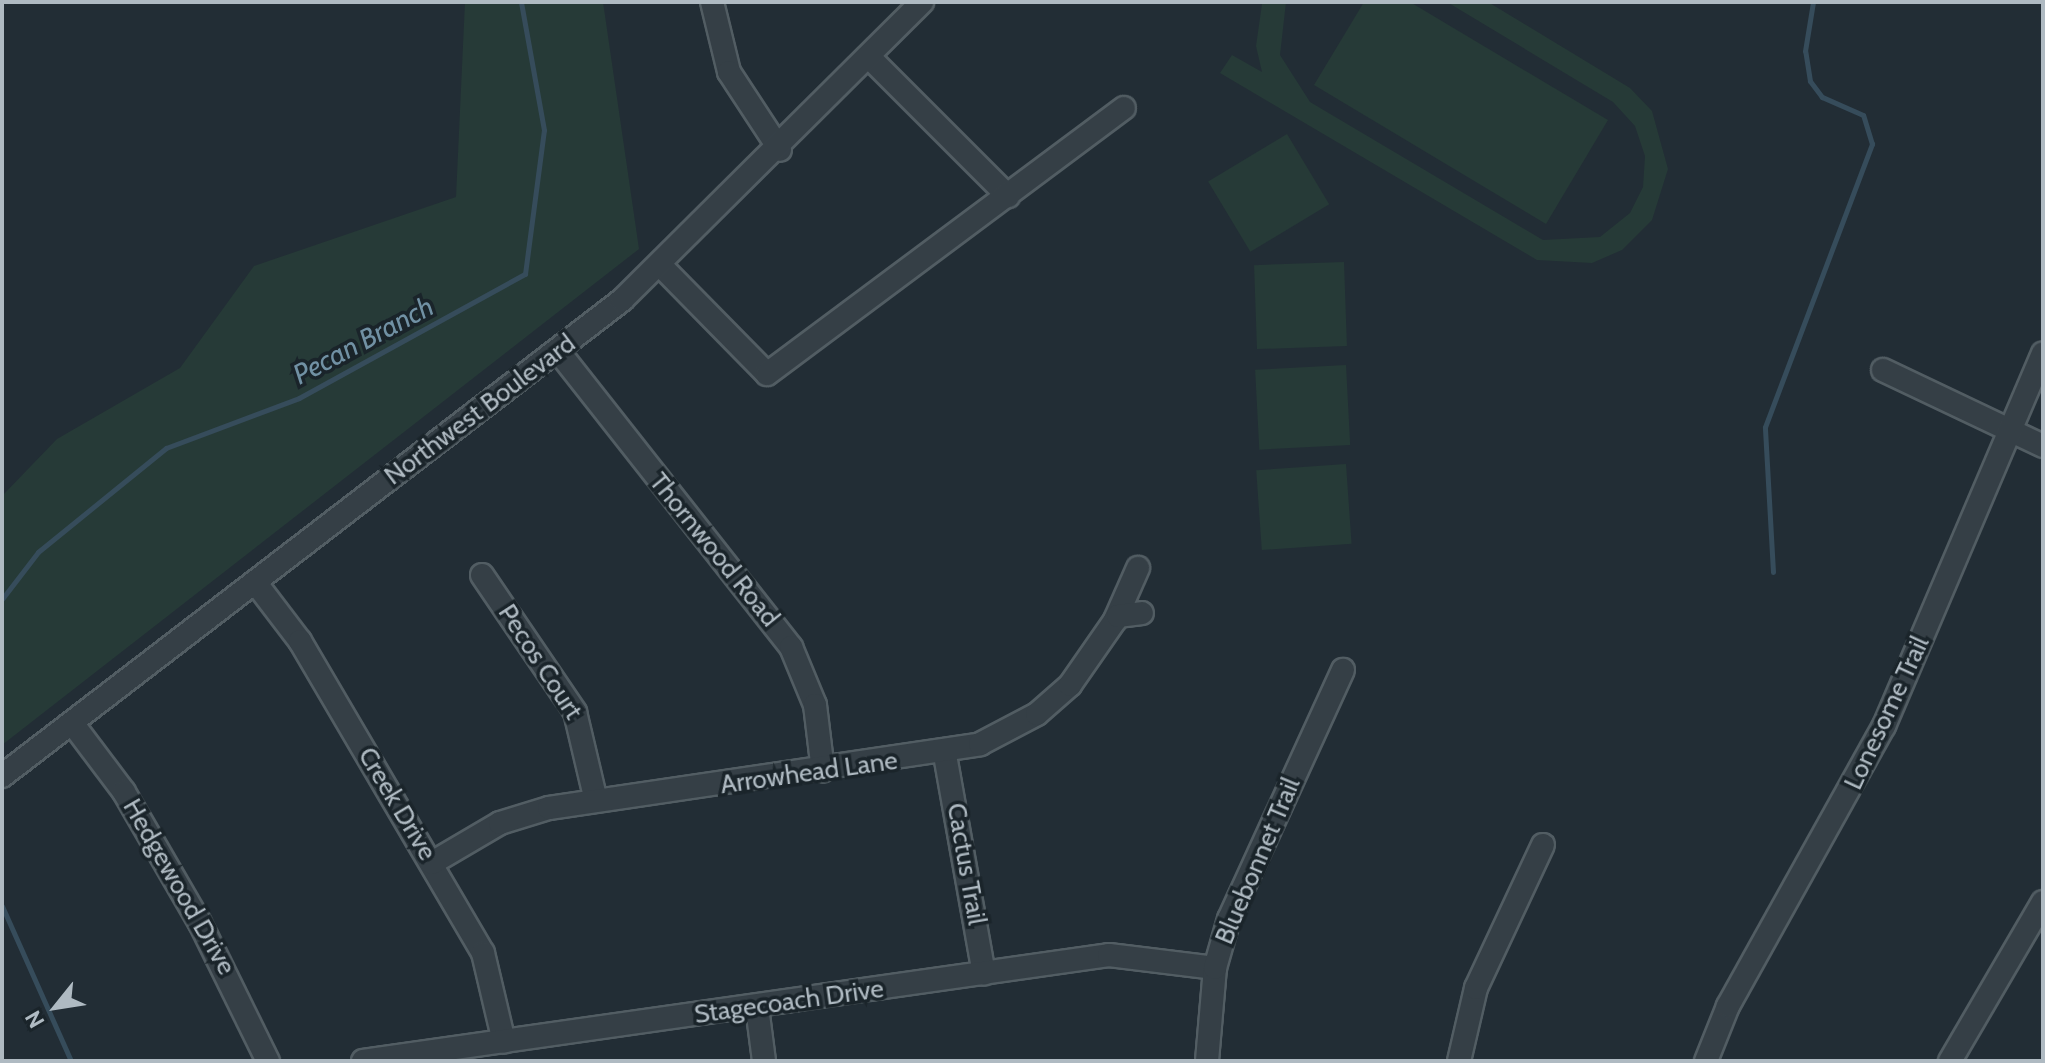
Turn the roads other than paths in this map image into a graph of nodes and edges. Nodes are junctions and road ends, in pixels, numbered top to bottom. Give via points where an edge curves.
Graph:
1 (712, 2) edge
2 (922, 2) edge
3 (871, 59) junction
4 (1124, 108) dead end
5 (780, 150) junction
6 (1008, 196) junction
7 (661, 266) junction
8 (558, 351) junction
9 (2043, 353) edge
10 (1883, 370) dead end
11 (2010, 430) junction
12 (2043, 446) edge
13 (1138, 568) dead end
14 (482, 575) dead end
15 (255, 582) junction
16 (1142, 613) dead end
17 (1115, 620) junction
18 (1343, 670) dead end
19 (72, 723) junction
20 (945, 755) junction
21 (823, 771) junction
22 (2, 776) edge
23 (596, 801) junction
24 (1543, 845) dead end
25 (432, 863) junction
26 (2043, 902) edge
27 (1215, 968) junction
28 (984, 974) junction
29 (757, 1007) junction
30 (504, 1042) junction
31 (268, 1061) edge
32 (363, 1061) edge
33 (764, 1061) edge
34 (1207, 1061) edge
35 (1459, 1061) edge
36 (1706, 1061) edge
37 (1950, 1061) edge

1 - 5 street via 729,72
2 - 3 street, Northwest Boulevard
3 - 5 street, Northwest Boulevard
3 - 6 street via 973,155
4 - 6 street
5 - 7 street, Northwest Boulevard
6 - 7 street via 767,374
7 - 8 street, Northwest Boulevard
8 - 15 street, Northwest Boulevard
8 - 21 street, Thornwood Road via 791,647 815,705
9 - 11 street, Lonesome Trail
10 - 11 street
11 - 12 street
11 - 36 street, Lonesome Trail via 1884,726 1728,1006
13 - 17 street, Arrowhead Lane
14 - 23 street, Pecos Court via 575,712
15 - 19 street, Northwest Boulevard
15 - 25 street, Creek Drive via 300,641
16 - 17 street
17 - 20 street, Arrowhead Lane via 1070,685 1037,714 1002,736
18 - 27 street, Bluebonnet Trail via 1229,919
19 - 22 street, Northwest Boulevard
19 - 31 street, Hedgewood Drive via 124,792 200,923
20 - 21 street, Arrowhead Lane
20 - 28 street, Cactus Trail
21 - 23 street, Arrowhead Lane
23 - 25 street, Arrowhead Lane via 500,823
24 - 35 street via 1476,988
25 - 30 street, Creek Drive via 483,953
26 - 37 street
27 - 28 street, Stagecoach Drive via 1109,955
27 - 34 street, Bluebonnet Trail
28 - 29 street, Stagecoach Drive
29 - 30 street, Stagecoach Drive
29 - 33 street
30 - 32 street, Stagecoach Drive

